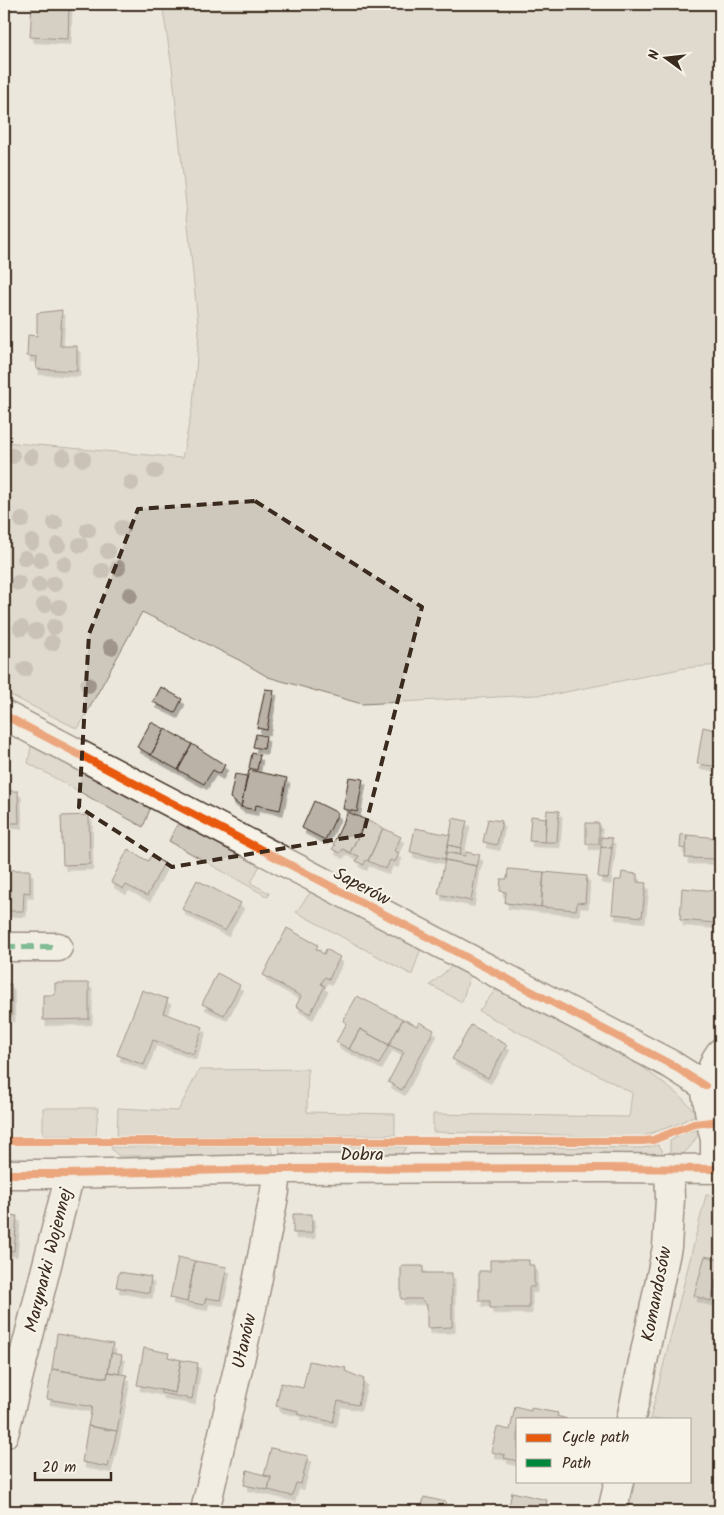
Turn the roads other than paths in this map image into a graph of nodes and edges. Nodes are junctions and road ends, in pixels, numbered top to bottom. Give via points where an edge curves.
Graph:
1 (4, 714) edge
2 (58, 947) dead end
3 (4, 948) edge
4 (720, 1053) edge
5 (705, 1086) junction
6 (669, 1168) junction
7 (276, 1169) junction
8 (718, 1169) edge
9 (4, 1174) edge
10 (70, 1174) junction
11 (631, 1418) edge
12 (4, 1434) edge
13 (618, 1482) edge
14 (205, 1511) edge
15 (612, 1511) edge

1 - 5 street, Saperów via 672,1065
2 - 3 street
4 - 5 street
5 - 8 street
6 - 7 street, Dobra
6 - 8 street, Dobra
6 - 11 street, Komandosów via 666,1247
7 - 10 street, Dobra
7 - 14 street, Ułanów via 275,1192 252,1308
9 - 10 street, Dobra
10 - 12 street, Marynarki Wojennej
13 - 15 street

